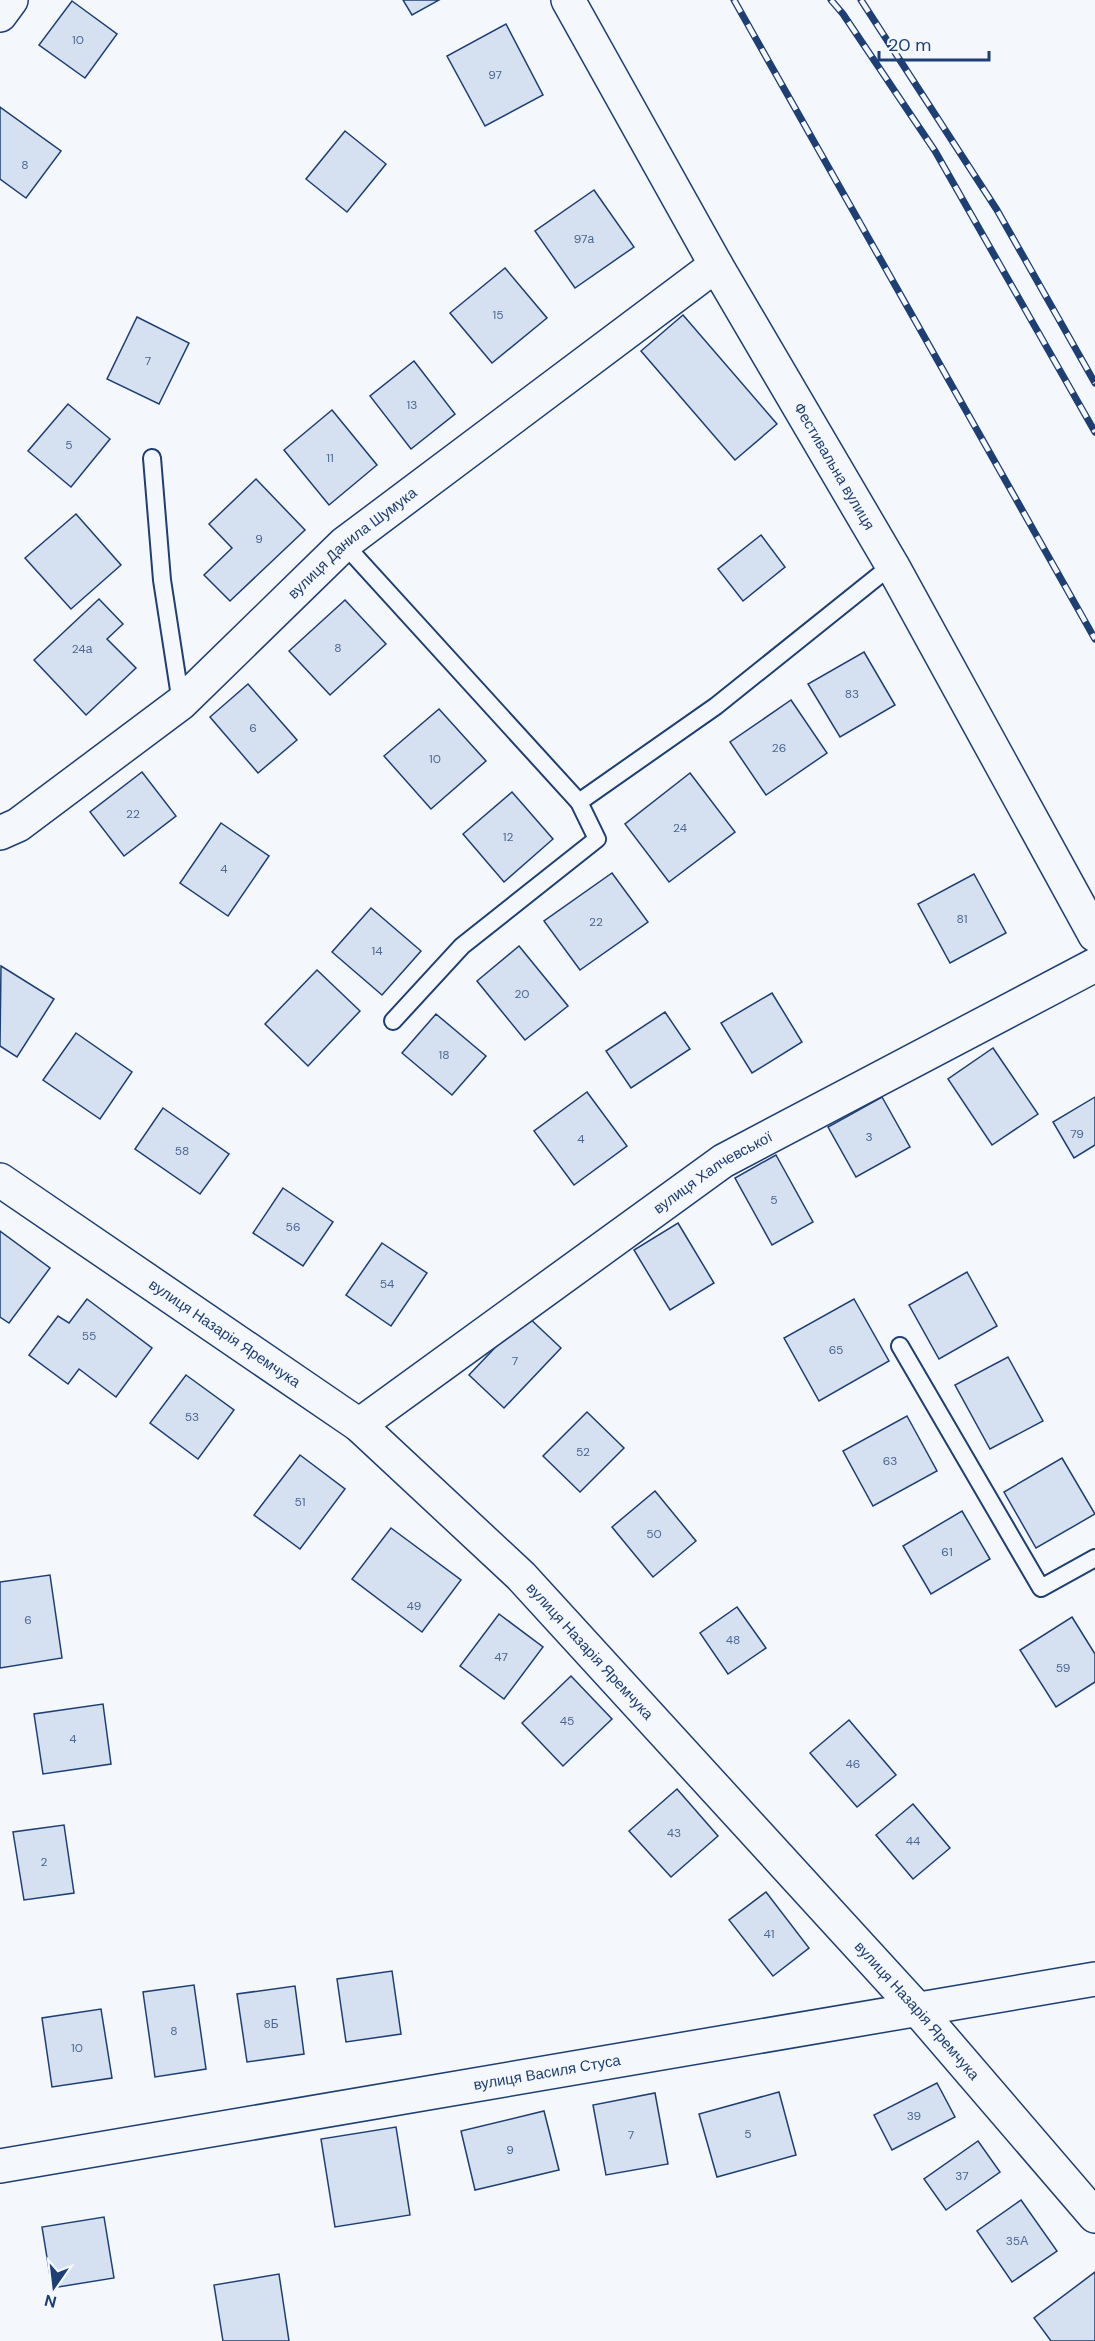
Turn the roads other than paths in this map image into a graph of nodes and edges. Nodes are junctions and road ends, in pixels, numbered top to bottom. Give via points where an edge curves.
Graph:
1 (11, 0) edge
2 (568, 0) edge
3 (0, 15) edge
4 (716, 265) junction
5 (152, 458) dead end
6 (344, 544) junction
7 (892, 565) junction
8 (181, 703) junction
9 (579, 802) junction
10 (0, 833) edge
11 (1095, 935) edge
12 (1095, 965) edge
13 (393, 1022) dead end
14 (0, 1180) edge
15 (900, 1346) dead end
16 (360, 1425) junction
17 (1095, 1558) edge
18 (1095, 1979) edge
19 (918, 2010) junction
20 (0, 2166) edge
21 (1095, 2216) edge

1 - 3 street
2 - 4 street, Фестивальна вулиця
4 - 6 street, вулиця Данила Шумука
4 - 7 street, Фестивальна вулиця
5 - 8 lane via 162,580
6 - 8 street, вулиця Данила Шумука
6 - 9 lane
7 - 9 lane via 716,706
7 - 11 street, Фестивальна вулиця
8 - 10 street, вулиця Данила Шумука via 18,825
9 - 13 lane via 597,839 462,946
12 - 16 street, вулиця Халчевської via 723,1161
14 - 16 street, вулиця Назарія Яремчука
15 - 17 lane via 1041,1588
16 - 19 street, вулиця Назарія Яремчука via 521,1576
18 - 19 street, вулиця Василя Стуса
19 - 20 street, вулиця Василя Стуса
19 - 21 street, вулиця Назарія Яремчука

